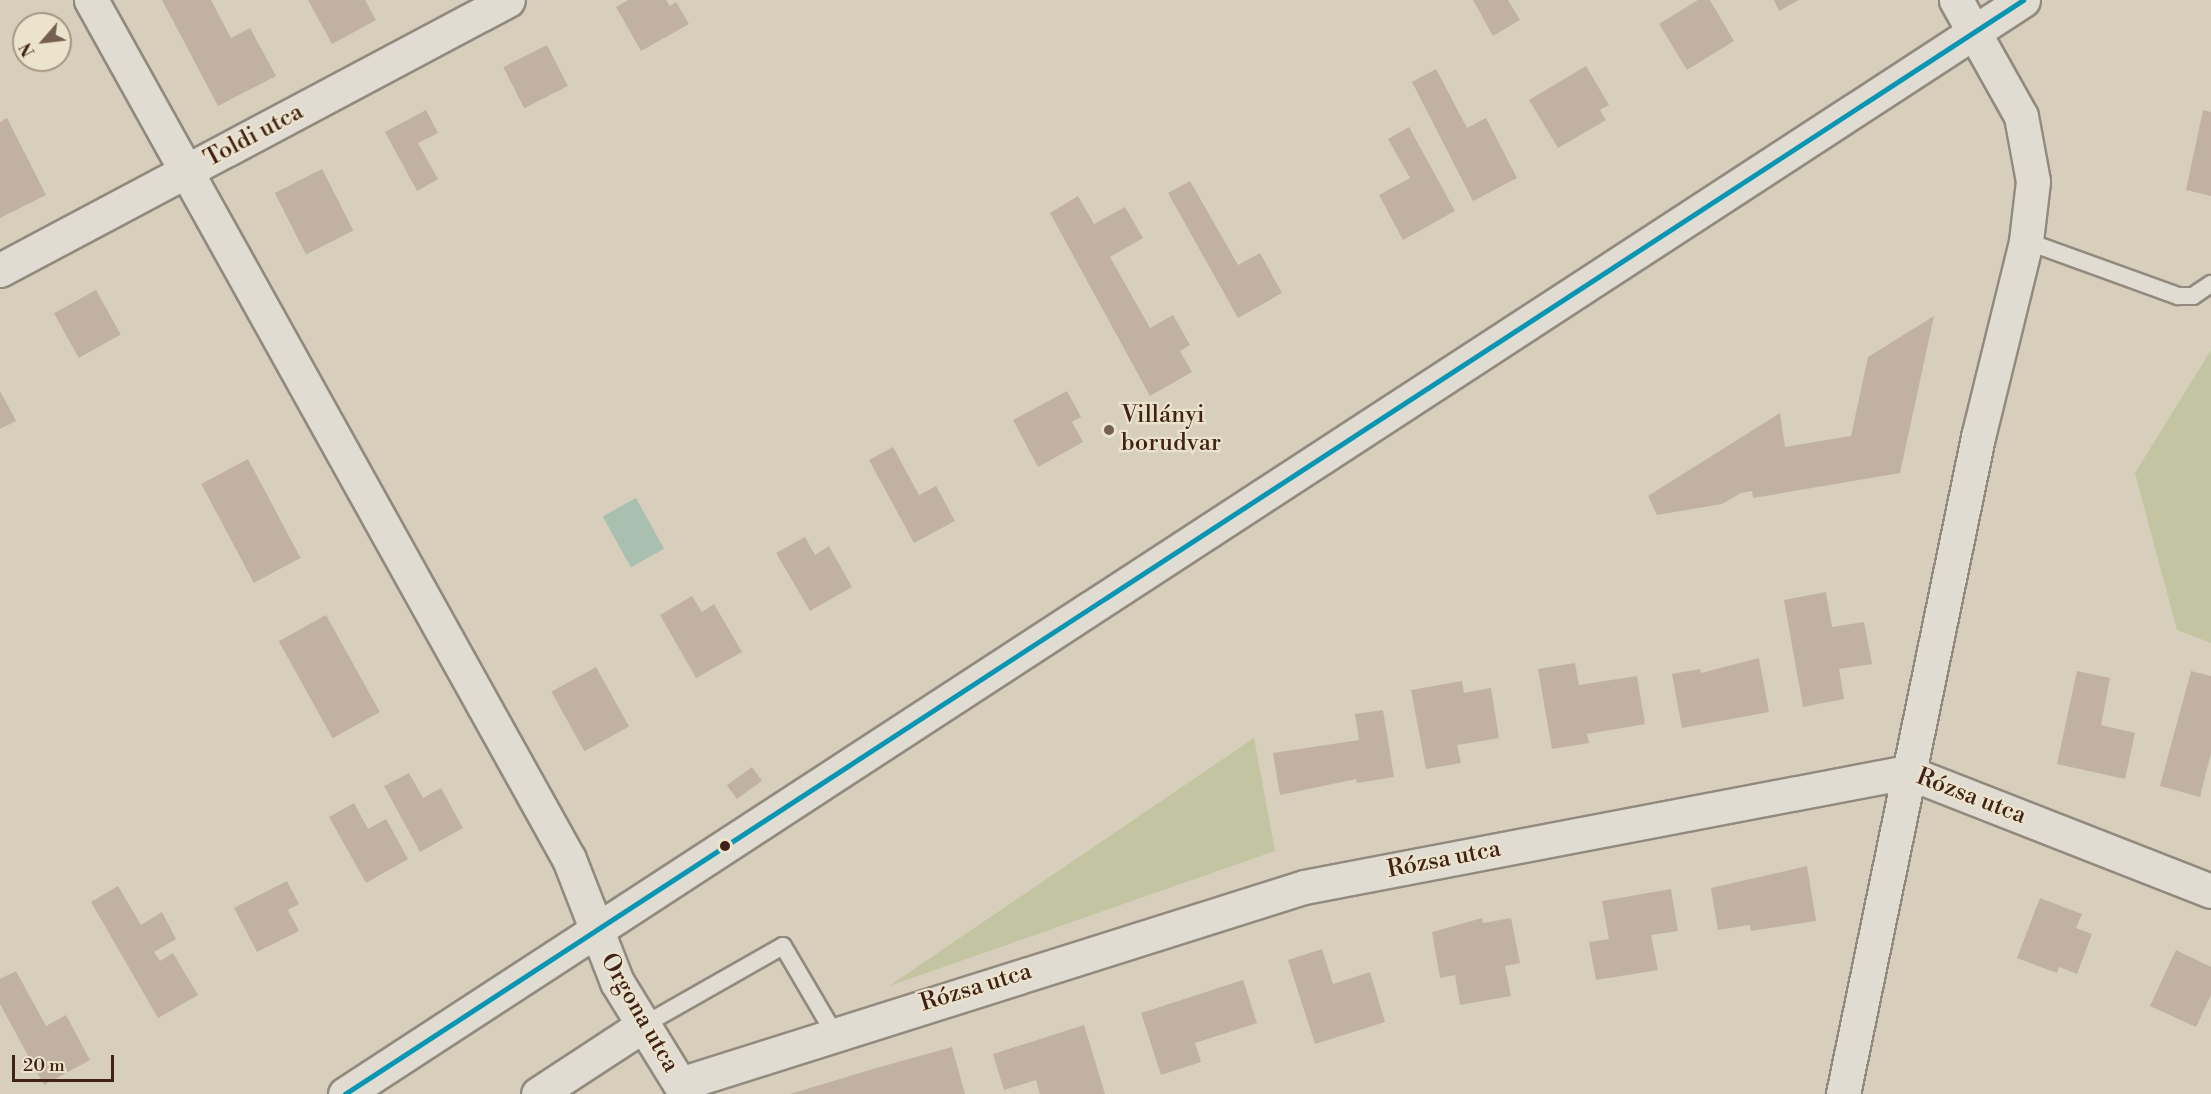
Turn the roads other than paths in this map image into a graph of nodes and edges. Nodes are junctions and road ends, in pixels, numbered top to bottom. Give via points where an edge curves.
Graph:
1 (91, 0) edge
2 (508, 0) edge
3 (1956, 0) edge
4 (2023, 0) edge
5 (1973, 32) junction
6 (189, 171) junction
7 (2026, 241) junction
8 (2, 266) edge
9 (2211, 284) edge
10 (1907, 772) junction
11 (2211, 891) edge
12 (593, 931) junction
13 (642, 1026) junction
14 (834, 1033) junction
15 (683, 1089) edge
16 (345, 1094) edge
17 (538, 1094) edge
18 (1843, 1094) edge

1 - 6 street, Orgona utca
2 - 6 street, Toldi utca
3 - 5 street
4 - 5 street
5 - 7 street via 2021,116 2030,148 2033,181
5 - 12 street
6 - 8 street, Toldi utca
6 - 12 street, Orgona utca via 569,859
7 - 9 lane via 2178,296 2193,296
7 - 10 street
10 - 11 street, Rózsa utca
10 - 14 street, Rózsa utca via 1304,887
10 - 18 street
12 - 13 street, Orgona utca
12 - 16 street
13 - 14 lane via 783,946
13 - 15 street, Orgona utca
13 - 17 street
14 - 15 street, Rózsa utca

